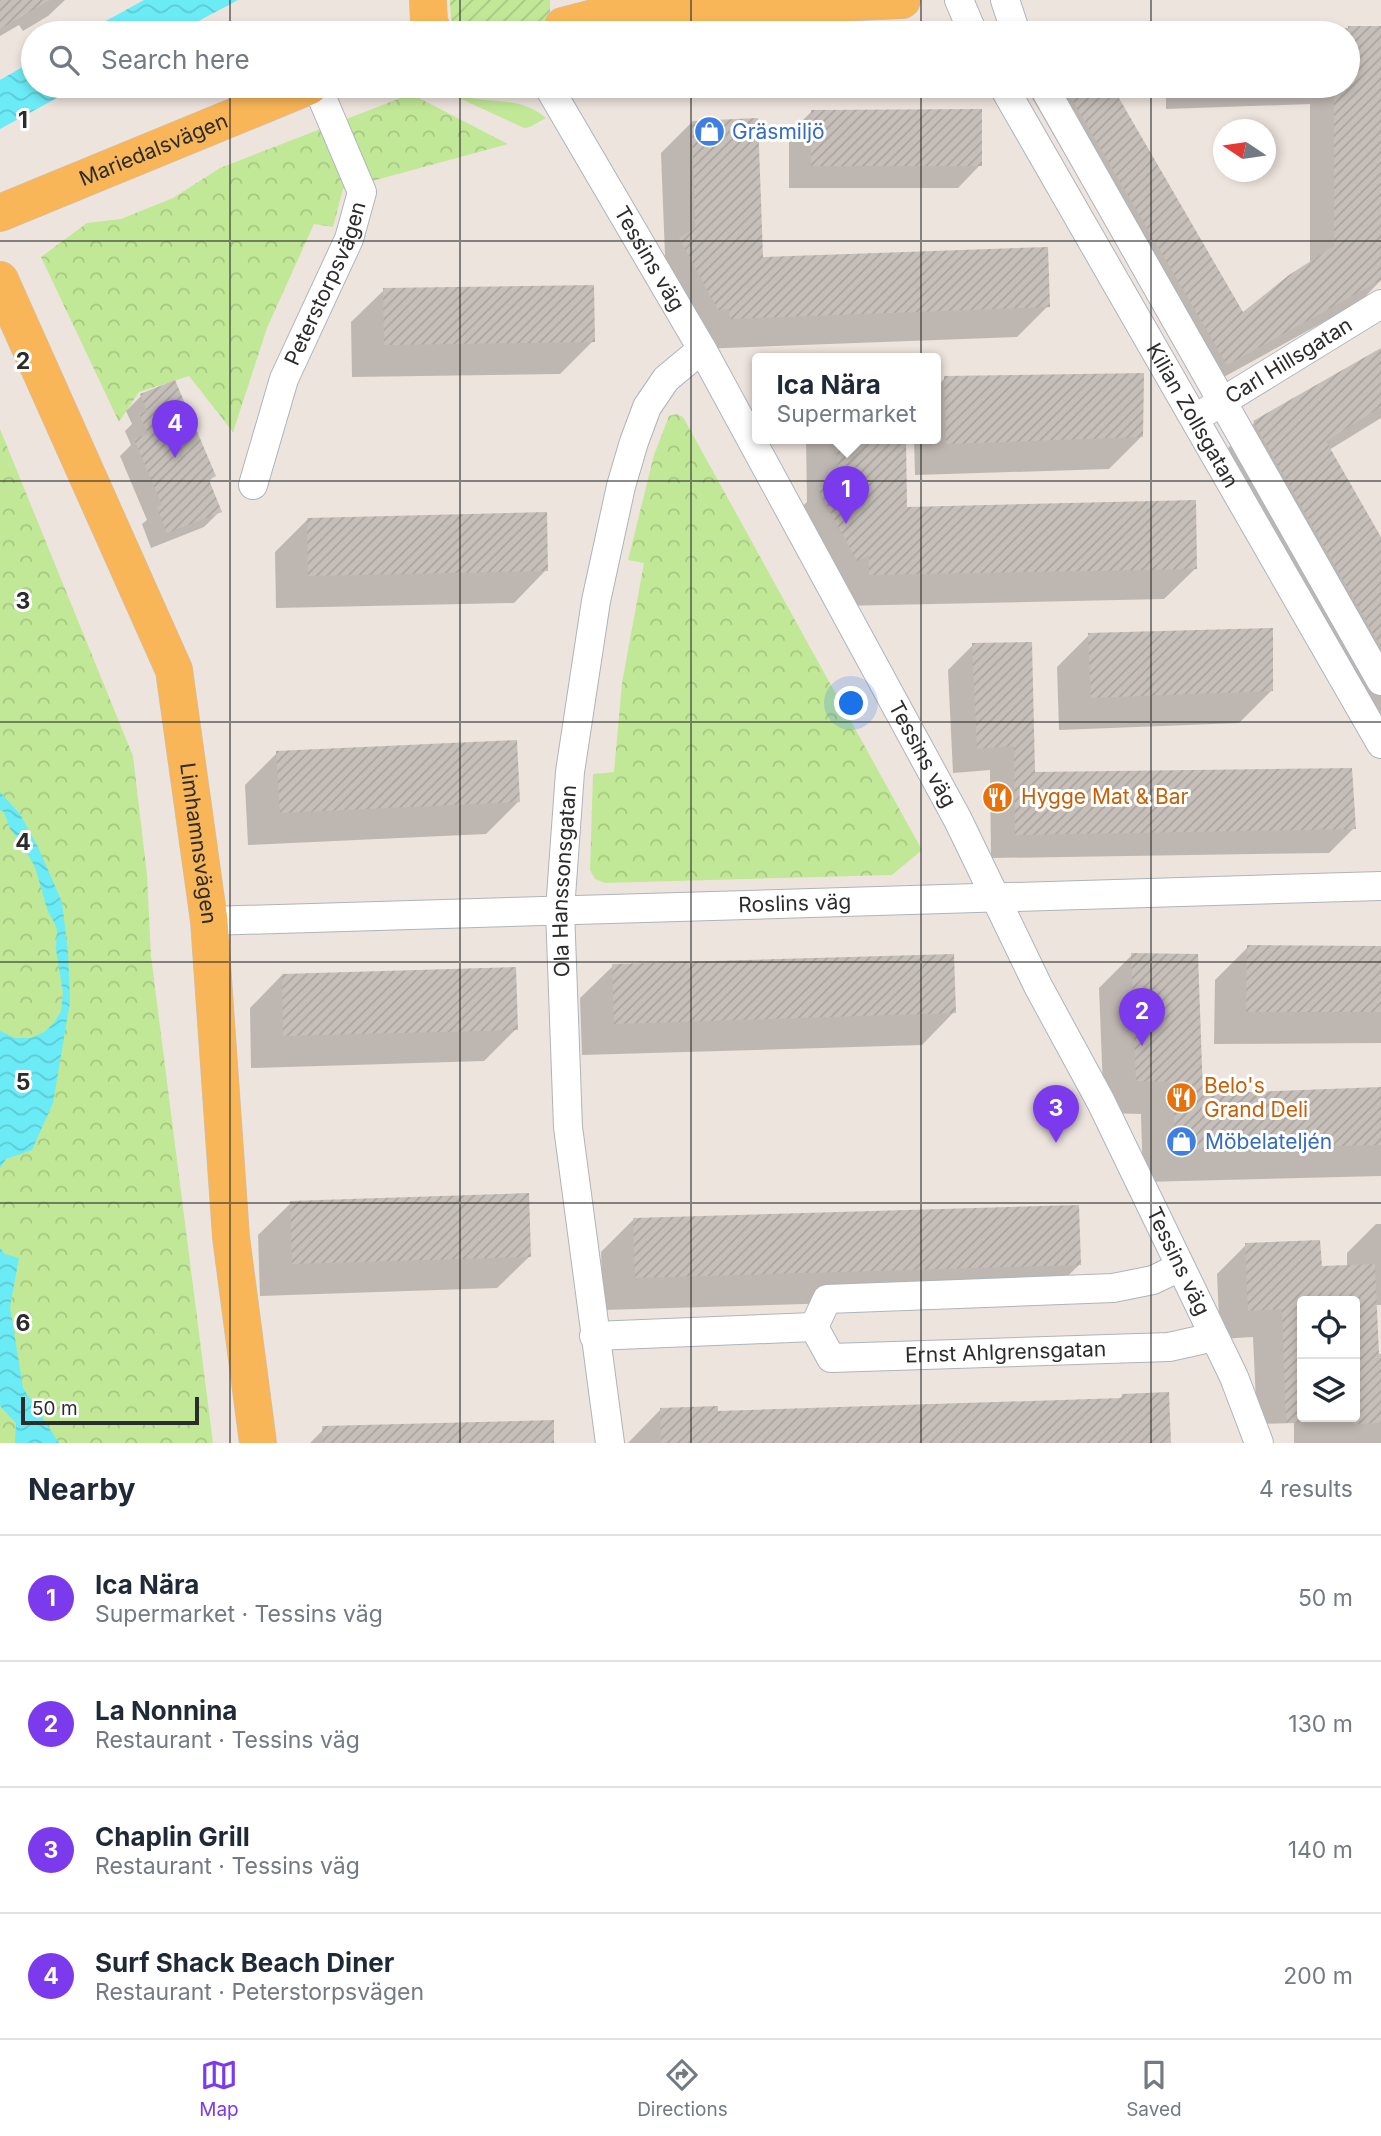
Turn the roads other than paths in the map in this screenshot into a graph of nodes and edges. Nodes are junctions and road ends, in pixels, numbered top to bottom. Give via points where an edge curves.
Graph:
1 (902, 0) edge
2 (959, 0) edge
3 (1005, 0) edge
4 (563, 20) edge
5 (968, 21) edge
6 (1012, 21) edge
7 (280, 98) edge
8 (322, 98) edge
9 (555, 98) edge
10 (1010, 98) edge
11 (1050, 98) edge
12 (0, 213) edge
13 (0, 280) edge
14 (1381, 304) edge
15 (702, 349) junction
16 (1224, 401) junction
17 (1196, 418) junction
18 (752, 441) edge
19 (754, 444) edge
20 (253, 485) dead end
21 (1381, 681) edge
22 (1381, 744) edge
23 (1381, 886) edge
24 (996, 897) junction
25 (560, 910) junction
26 (209, 921) junction
27 (1180, 1267) junction
28 (814, 1327) junction
29 (594, 1336) junction
30 (1214, 1337) junction
31 (258, 1443) edge
32 (610, 1443) edge
33 (1259, 1443) edge

1 - 4 main road via 613,13
2 - 5 street
3 - 6 street
7 - 12 main road, Mariedalsvägen
8 - 20 street, Peterstorpsvägen via 362,192 349,239 284,379
9 - 15 street, Tessins väg
10 - 17 street, Kilian Zollsgatan
11 - 16 street, Kilian Zollsgatan
13 - 26 main road, Limhamnsvägen via 174,670
14 - 16 street, Carl Hillsgatan
15 - 18 street, Tessins väg
15 - 25 street, Ola Hanssonsgatan via 666,379 647,407 621,486 589,640 570,772
16 - 17 street, Carl Hillsgatan
16 - 21 street, Kilian Zollsgatan
17 - 22 street, Kilian Zollsgatan
19 - 24 street, Tessins väg
23 - 24 street, Roslins väg
24 - 25 street, Roslins väg
24 - 27 street, Tessins väg
25 - 26 street, Roslins väg
25 - 29 street, Ola Hanssonsgatan via 568,1127
26 - 31 main road, Limhamnsvägen via 231,1237
27 - 28 street via 1153,1280 1113,1288 827,1299
27 - 30 street, Tessins väg
28 - 29 street
28 - 30 street, Ernst Ahlgrensgatan via 831,1357 1169,1346
29 - 32 street, Ola Hanssonsgatan
30 - 33 street, Tessins väg

